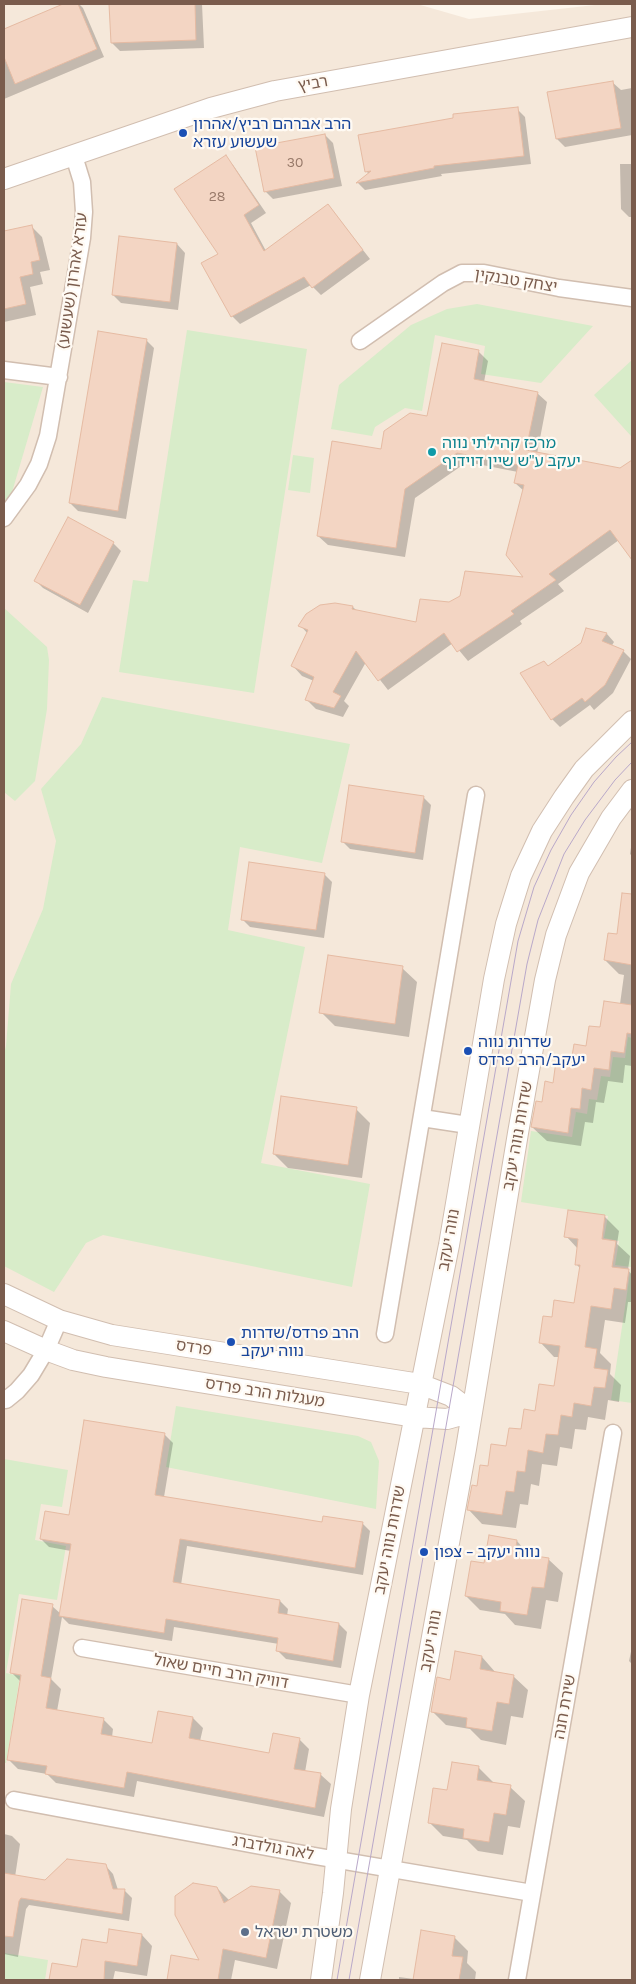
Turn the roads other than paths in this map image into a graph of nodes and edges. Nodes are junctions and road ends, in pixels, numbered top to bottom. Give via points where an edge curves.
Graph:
1 (632, 27) edge
2 (74, 156) junction
3 (4, 179) edge
4 (632, 298) edge
5 (360, 341) dead end
6 (4, 370) edge
7 (59, 377) junction
8 (4, 518) edge
9 (632, 721) edge
10 (632, 790) edge
11 (476, 795) dead end
12 (422, 1118) junction
13 (468, 1125) junction
14 (4, 1294) edge
15 (59, 1320) junction
16 (4, 1331) edge
17 (385, 1334) dead end
18 (46, 1350) junction
19 (420, 1384) junction
20 (4, 1398) edge
21 (472, 1412) junction
22 (414, 1417) junction
23 (613, 1433) dead end
24 (82, 1648) dead end
25 (359, 1695) junction
26 (14, 1800) dead end
27 (335, 1860) junction
28 (390, 1869) junction
29 (532, 1893) junction
30 (321, 1980) edge
31 (370, 1980) edge
32 (517, 1980) edge

1 - 2 street, רביץ via 275,91 211,108
2 - 3 street, רביץ
2 - 7 street, עזרא אהרון (שעשוע) via 82,182 84,212
4 - 5 street, יצחק טבנקין via 484,273 462,273
6 - 7 street
7 - 8 street, עזרא אהרון (שעשוע) via 39,464
9 - 13 street via 584,769 542,831 521,876 494,979
10 - 21 street, שדרות נווה יעקב via 592,850 556,935 518,1133
11 - 12 street
12 - 13 street
12 - 17 street
13 - 19 street, נווה יעקב via 449,1245
14 - 15 street
15 - 18 street
15 - 19 street, פרדס via 112,1335
16 - 18 street, מעגלות הרב פרדס
18 - 20 street via 31,1375 17,1391 6,1400
18 - 22 street, מעגלות הרב פרדס via 106,1367
19 - 21 street via 452,1396
19 - 22 street, שדרות נווה יעקב
21 - 22 street, מעגלות הרב פרדס via 448,1419
21 - 28 street, נווה יעקב
22 - 25 street, שדרות נווה יעקב
23 - 29 street, שירת חנה
24 - 25 street, דוויק הרב חיים שאול
25 - 27 street
26 - 27 street, לאה גולדברג
27 - 28 street, לאה גולדברג
27 - 30 street
28 - 29 street, לאה גולדברג
28 - 31 street
29 - 32 street, שירת חנה

